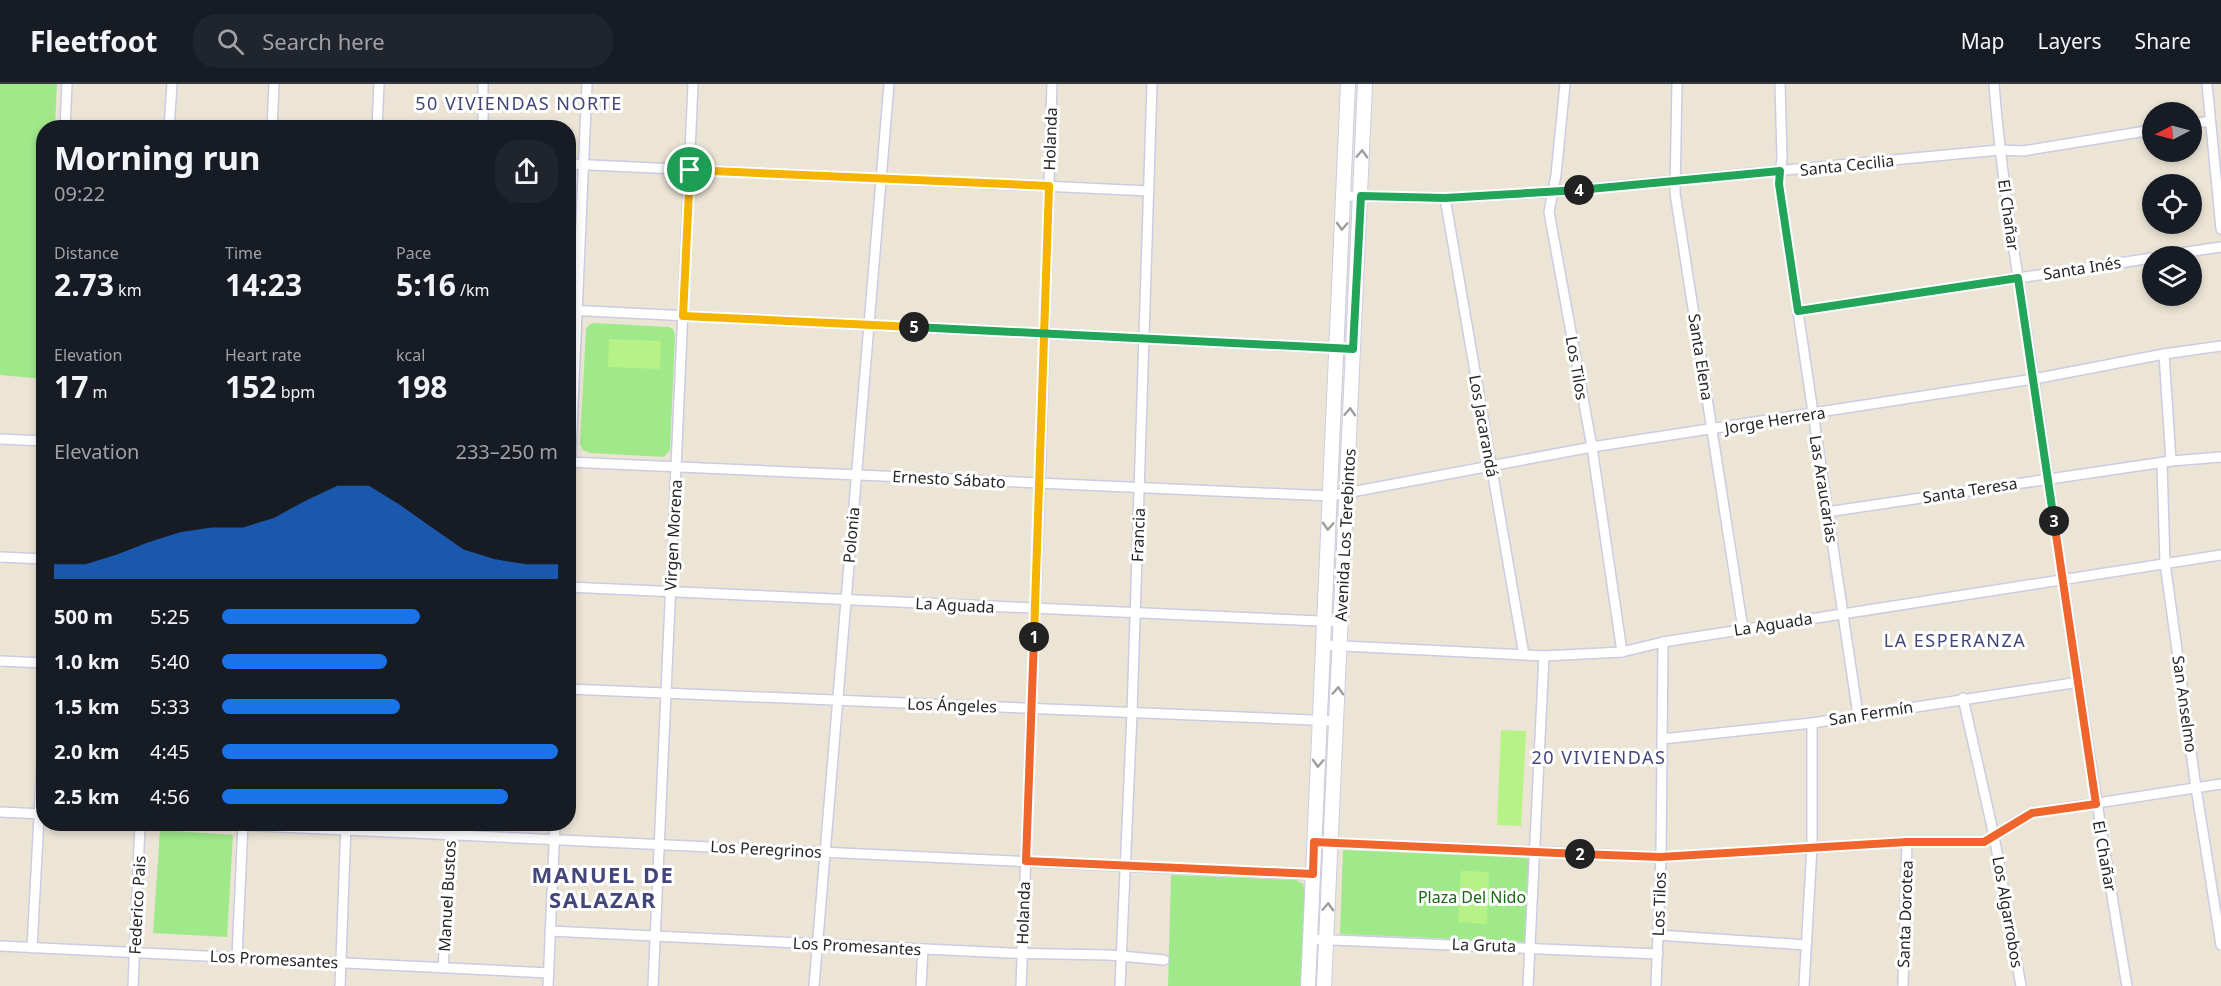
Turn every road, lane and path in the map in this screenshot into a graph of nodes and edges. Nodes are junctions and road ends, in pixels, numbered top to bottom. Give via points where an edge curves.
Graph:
1 (67, 84) edge
2 (172, 84) edge
3 (274, 84) edge
4 (379, 84) edge
5 (483, 84) edge
6 (587, 84) edge
7 (693, 84) edge
8 (889, 84) edge
9 (1052, 84) edge
10 (1152, 84) edge
11 (1348, 84) edge
12 (1365, 84) edge
13 (1565, 84) edge
14 (1677, 84) edge
15 (1780, 84) edge
16 (1994, 84) edge
17 (2207, 84) edge
18 (65, 120) edge
19 (170, 120) edge
20 (272, 120) edge
21 (377, 120) edge
22 (483, 120) edge
23 (2210, 121) junction
24 (2202, 122) edge
25 (2142, 132) edge
26 (1999, 150) junction
27 (576, 164) edge
28 (584, 165) junction
29 (690, 170) junction
30 (1780, 171) junction
31 (881, 179) junction
32 (1675, 180) junction
33 (1049, 186) junction
34 (1149, 191) junction
35 (1553, 192) junction
36 (1343, 196) junction
37 (1361, 196) junction
38 (1445, 198) junction
39 (2221, 229) edge
40 (2221, 247) edge
41 (2202, 250) edge
42 (2142, 259) edge
43 (576, 270) edge
44 (2018, 278) junction
45 (576, 310) edge
46 (1798, 311) junction
47 (683, 316) junction
48 (869, 325) junction
49 (1044, 334) junction
50 (1144, 339) junction
51 (2221, 346) edge
52 (1336, 348) junction
53 (1353, 349) junction
54 (2164, 354) junction
55 (2034, 379) junction
56 (1813, 414) junction
57 (1713, 429) junction
58 (0, 439) edge
59 (36, 441) edge
60 (1592, 447) junction
61 (2221, 457) edge
62 (576, 462) edge
63 (2167, 462) junction
64 (1491, 466) junction
65 (676, 467) junction
66 (856, 475) junction
67 (2048, 478) junction
68 (1040, 483) junction
69 (1139, 488) junction
70 (1347, 492) junction
71 (1330, 496) junction
72 (1827, 512) junction
73 (2221, 555) edge
74 (0, 557) edge
75 (36, 559) edge
76 (2165, 563) junction
77 (2063, 580) junction
78 (576, 587) edge
79 (671, 591) junction
80 (845, 600) junction
81 (1035, 608) junction
82 (1135, 613) junction
83 (1843, 614) junction
84 (1324, 622) junction
85 (1341, 622) junction
86 (1743, 629) junction
87 (1663, 642) junction
88 (1323, 645) junction
89 (1340, 646) junction
90 (1622, 652) junction
91 (1524, 655) junction
92 (1544, 656) junction
93 (0, 661) edge
94 (36, 663) edge
95 (2079, 682) junction
96 (576, 689) edge
97 (666, 693) junction
98 (1963, 698) junction
99 (837, 700) junction
100 (1031, 708) junction
101 (1132, 712) junction
102 (1858, 715) junction
103 (1320, 720) junction
104 (1336, 721) junction
105 (1812, 723) junction
106 (1662, 739) junction
107 (2221, 784) edge
108 (2196, 788) junction
109 (2096, 804) junction
110 (0, 812) edge
111 (36, 814) edge
112 (40, 831) edge
113 (140, 831) edge
114 (243, 831) edge
115 (346, 831) edge
116 (398, 831) edge
117 (451, 831) edge
118 (555, 831) edge
119 (451, 835) junction
120 (1994, 836) junction
121 (555, 839) junction
122 (1314, 842) junction
123 (1907, 842) junction
124 (1331, 843) junction
125 (660, 844) junction
126 (1812, 847) junction
127 (825, 852) junction
128 (1534, 852) junction
129 (1660, 857) junction
130 (1026, 861) junction
131 (1125, 866) junction
132 (1313, 874) junction
133 (550, 931) junction
134 (656, 936) junction
135 (1658, 936) junction
136 (1310, 939) junction
137 (1326, 939) junction
138 (818, 944) junction
139 (1806, 945) junction
140 (2221, 945) edge
141 (0, 946) edge
142 (1530, 947) junction
143 (32, 948) junction
144 (923, 949) junction
145 (1022, 952) junction
146 (134, 954) junction
147 (1658, 954) junction
148 (237, 957) junction
149 (1121, 957) junction
150 (1164, 960) dead end
151 (340, 963) junction
152 (443, 968) junction
153 (549, 973) junction
154 (133, 986) edge
155 (340, 986) edge
156 (548, 986) edge
157 (653, 986) edge
158 (814, 986) edge
159 (921, 986) edge
160 (1021, 986) edge
161 (1120, 986) edge
162 (1308, 986) edge
163 (1324, 986) edge
164 (1528, 986) edge
165 (1656, 986) edge
166 (1804, 986) edge
167 (1903, 986) edge
168 (2021, 986) edge
169 (2127, 986) edge

1 - 18 street
2 - 19 street
3 - 20 street
4 - 21 street
5 - 22 street
6 - 28 street
7 - 29 street, Virgen Morena
8 - 31 street, Polonia
9 - 33 street, Holanda
10 - 34 street, Francia
11 - 36 main road, Avenida Los Terebintos
37 -> 12 main road, Avenida Los Terebintos
13 - 35 street, Los Tilos
14 - 32 street, Santa Elena
15 - 30 street, Las Araucarias
16 - 26 street, El Chañar
17 - 23 street
23 - 24 street
23 - 39 street
25 - 26 street, Santa Cecilia via 2023,151
26 - 30 street, Santa Cecilia
26 - 44 street, El Chañar
27 - 28 street
28 - 29 street
28 - 43 street
29 - 31 street
29 - 47 street, Virgen Morena
30 - 32 street, Santa Cecilia
30 - 46 street, Las Araucarias
31 - 33 street
31 - 48 street, Polonia
32 - 35 street, Santa Cecilia
32 - 57 street, Santa Elena
33 - 34 street
33 - 49 street, Holanda
34 - 50 street, Francia
35 - 38 street, Santa Cecilia
35 - 60 street, Los Tilos via 1549,212
36 - 37 street, Santa Cecilia
36 -> 52 main road, Avenida Los Terebintos
37 - 38 street, Santa Cecilia
37 - 53 main road, Avenida Los Terebintos
38 - 64 street, Los Jacarandá
40 - 41 street
42 - 44 street, Santa Inés
44 - 46 street, Santa Inés
44 - 55 street, El Chañar
45 - 47 street
46 - 56 street, Las Araucarias
47 - 48 street
47 - 65 street, Virgen Morena
48 - 49 street
48 - 66 street, Polonia
49 - 50 street
49 - 68 street, Holanda
50 - 52 street
50 - 69 street, Francia
51 - 54 street, Jorge Herrera
52 - 53 street
52 - 71 main road, Avenida Los Terebintos
70 -> 53 main road, Avenida Los Terebintos
54 - 55 street, Jorge Herrera
54 - 63 street, San Anselmo
55 - 56 street, Jorge Herrera
55 - 67 street, El Chañar
56 - 57 street, Jorge Herrera
56 - 72 street, Las Araucarias
57 - 60 street, Jorge Herrera
57 - 86 street, Santa Elena
58 - 59 street
60 - 64 street, Jorge Herrera
60 - 90 street, Los Tilos
61 - 63 street, Santa Teresa
62 - 65 street, Ernesto Sábato
63 - 67 street, Santa Teresa
63 - 76 street, San Anselmo
64 - 70 street, Jorge Herrera
64 - 91 street, Los Jacarandá
65 - 66 street, Ernesto Sábato
65 - 79 street, Virgen Morena
66 - 68 street, Ernesto Sábato
66 - 80 street, Polonia
67 - 72 street, Santa Teresa
67 - 77 street, El Chañar
68 - 69 street, Ernesto Sábato
68 - 81 street, Holanda
69 - 71 street, Ernesto Sábato
69 - 82 street, Francia
70 - 71 street, Jorge Herrera
70 - 85 main road, Avenida Los Terebintos
71 -> 84 main road, Avenida Los Terebintos
72 - 83 street, Las Araucarias
73 - 76 street, La Aguada
74 - 75 street
76 - 77 street, La Aguada
76 - 108 street, San Anselmo
77 - 83 street, La Aguada
77 - 95 street, El Chañar
78 - 79 street, La Aguada
79 - 80 street, La Aguada
79 - 97 street, Virgen Morena
80 - 81 street, La Aguada
80 - 99 street, Polonia
81 - 82 street, La Aguada
81 - 100 street, Holanda
82 - 84 street, La Aguada
82 - 101 street, Francia
83 - 86 street, La Aguada
83 - 102 street, Las Araucarias
84 - 85 street, La Aguada
84 - 88 main road, Avenida Los Terebintos
85 - 89 main road, Avenida Los Terebintos
86 - 87 street, La Aguada
87 - 90 street, La Aguada
87 - 106 street, Los Tilos
88 - 89 street, La Aguada
88 - 103 main road, Avenida Los Terebintos
89 - 91 street, La Aguada
104 -> 89 main road, Avenida Los Terebintos
90 - 92 street, La Aguada
91 - 92 street, La Aguada
92 - 128 street
93 - 94 street
95 - 98 street, San Fermín
95 - 109 street, El Chañar
96 - 97 street, Los Ángeles
97 - 99 street, Los Ángeles
97 - 125 street, Virgen Morena
98 - 102 street, San Fermín
98 - 120 street, Los Algarrobos
99 - 100 street, Los Ángeles
99 - 127 street, Polonia
100 - 101 street, Los Ángeles
100 - 130 street, Holanda
101 - 103 street, Los Ángeles
101 - 131 street, Francia
102 - 105 street, San Fermín
103 - 104 street, Los Ángeles
103 -> 122 main road, Avenida Los Terebintos
104 - 124 main road, Avenida Los Terebintos
105 - 106 street, San Fermín
105 - 126 street
106 - 129 street, Los Tilos
107 - 108 street
108 - 109 street
108 - 140 street, San Anselmo
109 - 120 street via 2032,813
109 - 169 street, El Chañar
110 - 111 street
112 - 143 street
113 - 146 street, Federico Pais
114 - 148 street
115 - 151 street
116 - 119 street, Los Peregrinos
117 - 119 street, Manuel Bustos
118 - 121 street
119 - 121 street, Los Peregrinos
119 - 152 street, Manuel Bustos
120 - 123 street via 1984,842
120 - 168 street, Los Algarrobos
121 - 125 street, Los Peregrinos
121 - 133 street
122 - 124 street
122 - 132 main road, Avenida Los Terebintos
123 - 126 street
123 - 167 street, Santa Dorotea
124 - 128 street
137 -> 124 main road, Avenida Los Terebintos
125 - 127 street, Los Peregrinos
125 - 134 street, Virgen Morena
126 - 129 street
126 - 139 street
127 - 130 street, Los Peregrinos
127 - 138 street, Polonia
128 - 129 street
128 - 142 street
129 - 135 street, Los Tilos
130 - 131 street, Los Peregrinos
130 - 145 street, Holanda
131 - 132 street, Los Peregrinos
131 - 149 street, Francia
132 - 136 main road, Avenida Los Terebintos
133 - 134 street, Los Promesantes
133 - 153 street
134 - 138 street, Los Promesantes
134 - 157 street, Virgen Morena
135 - 139 street
135 - 147 street, Los Tilos
136 - 137 street, La Gruta
136 - 162 main road, Avenida Los Terebintos
137 - 142 street, La Gruta
137 - 163 main road, Avenida Los Terebintos
138 - 144 street, Los Promesantes
138 - 158 street, Polonia
139 - 166 street
141 - 143 street, Los Promesantes
142 - 147 street, La Gruta
142 - 164 street
143 - 146 street, Los Promesantes
144 - 145 street, Los Promesantes
144 - 159 street
145 - 149 street, Los Promesantes
145 - 160 street, Holanda
146 - 148 street, Los Promesantes
146 - 154 street, Federico Pais
147 - 165 street, Los Tilos
148 - 151 street, Los Promesantes
149 - 150 street, Los Promesantes
149 - 161 street, Francia
151 - 152 street, Los Promesantes
151 - 155 street
152 - 153 street, Los Promesantes
153 - 156 street

